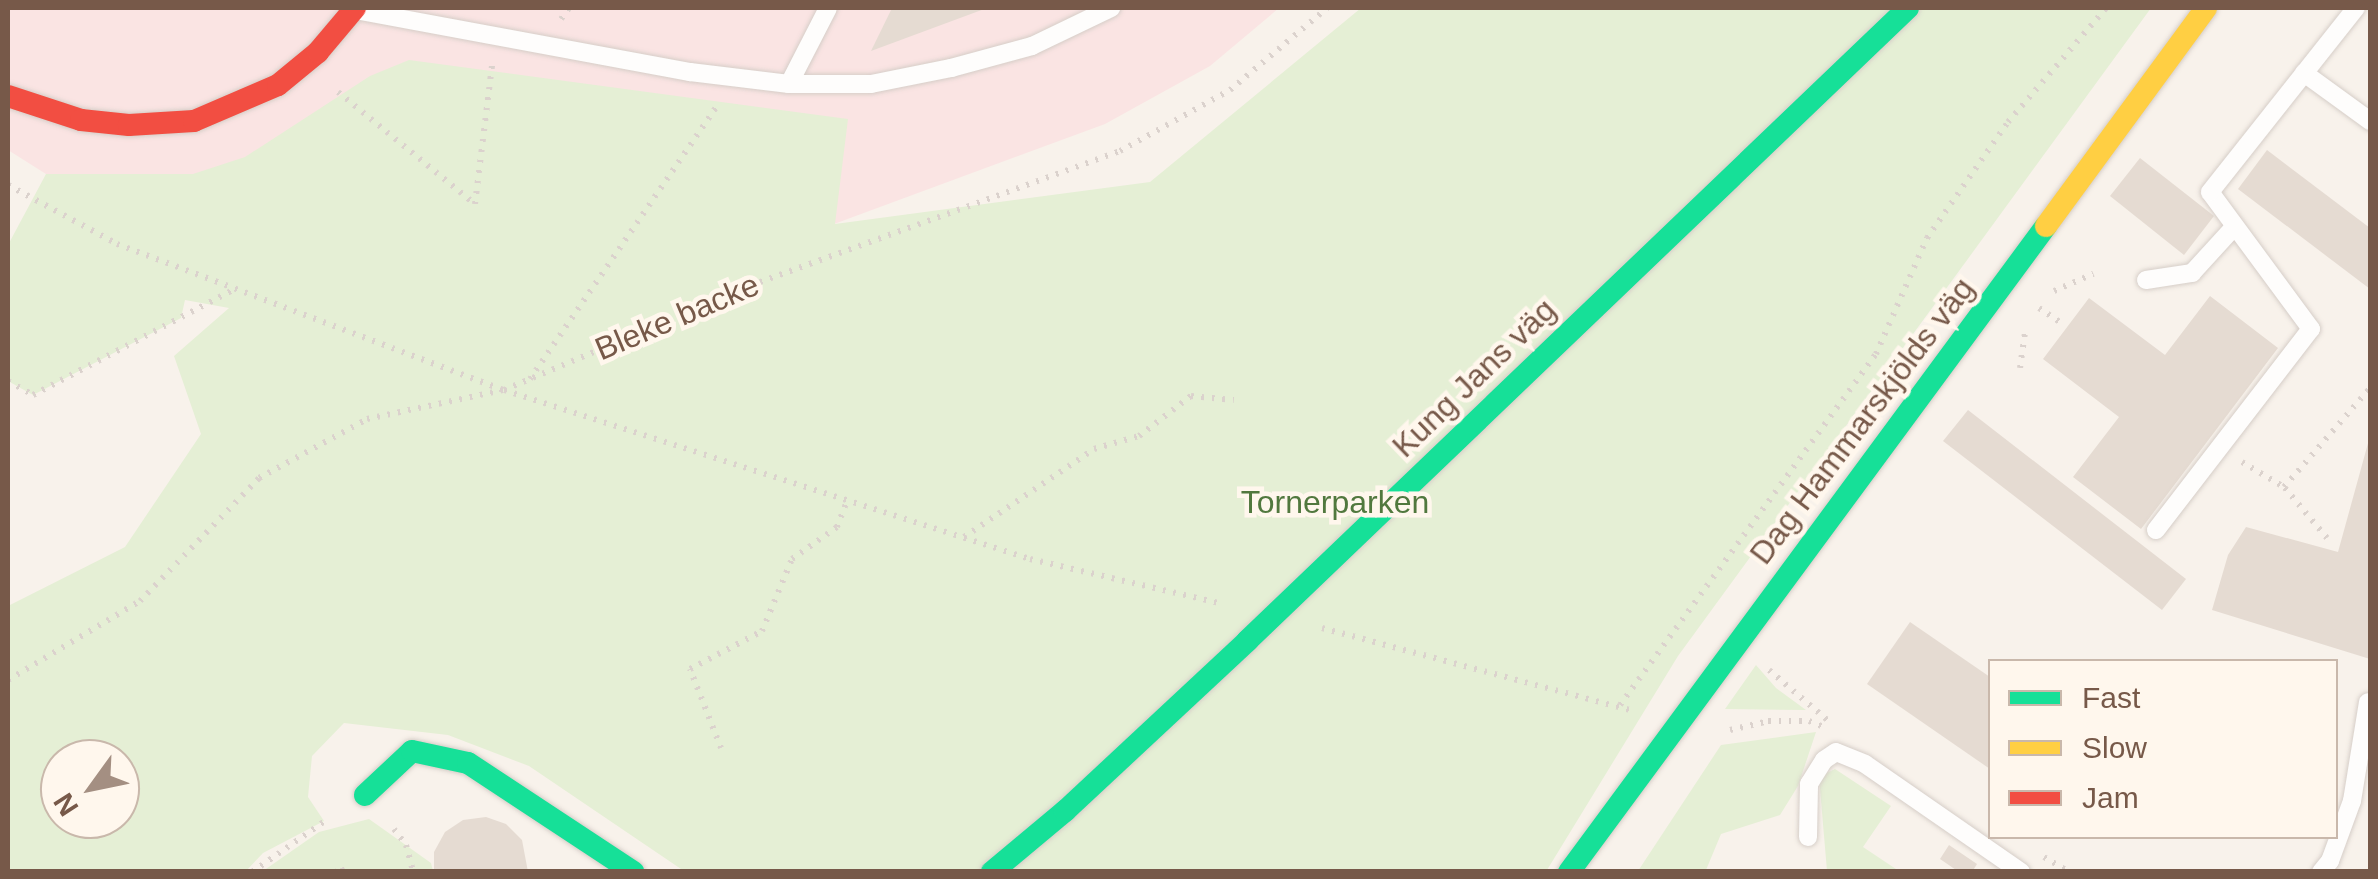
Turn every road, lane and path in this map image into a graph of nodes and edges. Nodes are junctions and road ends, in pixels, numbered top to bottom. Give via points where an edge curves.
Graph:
1 (569, 8) edge
2 (828, 8) edge
3 (1111, 8) edge
4 (1328, 8) edge
5 (1908, 8) edge
6 (2106, 8) edge
7 (2206, 8) edge
8 (2356, 8) edge
9 (355, 9) edge
10 (560, 20) dead end
11 (492, 61) dead end
12 (2304, 73) junction
13 (789, 84) junction
14 (329, 85) dead end
15 (726, 93) dead end
16 (8, 96) edge
17 (2370, 120) edge
18 (8, 185) edge
19 (2234, 227) junction
20 (2093, 274) dead end
21 (2146, 280) dead end
22 (234, 290) junction
23 (2062, 324) dead end
24 (529, 380) junction
25 (8, 382) edge
26 (2370, 388) edge
27 (504, 390) junction
28 (1234, 400) dead end
29 (2220, 448) junction
30 (2284, 487) junction
31 (848, 499) junction
32 (2156, 530) dead end
33 (964, 537) junction
34 (2327, 538) dead end
35 (1274, 615) junction
36 (1760, 661) dead end
37 (8, 680) edge
38 (2368, 702) edge
39 (1620, 706) junction
40 (1673, 726) junction
41 (1834, 726) dead end
42 (721, 748) dead end
43 (365, 795) joint
44 (2338, 834) edge
45 (1808, 837) dead end
46 (2336, 839) edge
47 (406, 845) dead end
48 (252, 872) edge
49 (336, 872) edge
50 (343, 872) edge
51 (413, 872) edge
52 (633, 872) edge
53 (992, 872) edge
54 (1569, 872) edge
55 (2021, 872) edge
56 (2322, 872) edge

1 - 10 path
2 - 13 lane
3 - 13 lane via 1032,46 951,68 872,84
4 - 24 path, Bleke backe via 1230,90 1120,151 760,282
5 - 35 street, Kung Jans väg
6 - 39 path via 2008,122 1927,238 1876,354
7 - 40 street, Dag Hammarskjölds väg
8 - 12 lane
9 - 13 lane via 690,72
9 - 16 street via 278,85 194,120 81,120
11 - 14 path via 476,204
12 - 17 lane
12 - 19 lane via 2210,192
15 - 24 path
18 - 22 path via 117,244
19 - 21 lane via 2192,272
19 - 29 lane via 2311,329
20 - 23 path via 2030,302
22 - 25 path via 33,395
22 - 27 path
24 - 27 path, Bleke backe
26 - 30 path
27 - 31 path
27 - 37 path, Bleke backe via 367,419 260,478 140,601
28 - 33 path via 1191,396 1139,436 1094,449
29 - 30 path
29 - 32 lane
30 - 34 path
31 - 33 path
31 - 42 path via 838,527 792,559 762,631 690,669
33 - 35 path via 1030,559
35 - 39 path
35 - 53 street, Kung Jans väg
36 - 41 path
38 - 44 lane via 2352,801
39 - 40 path
40 - 54 street, Dag Hammarskjölds väg
43 - 48 path
43 - 52 street via 412,751 468,763
45 - 55 lane via 1809,784 1836,752 1865,764
46 - 56 lane
47 - 51 path
49 - 50 path

